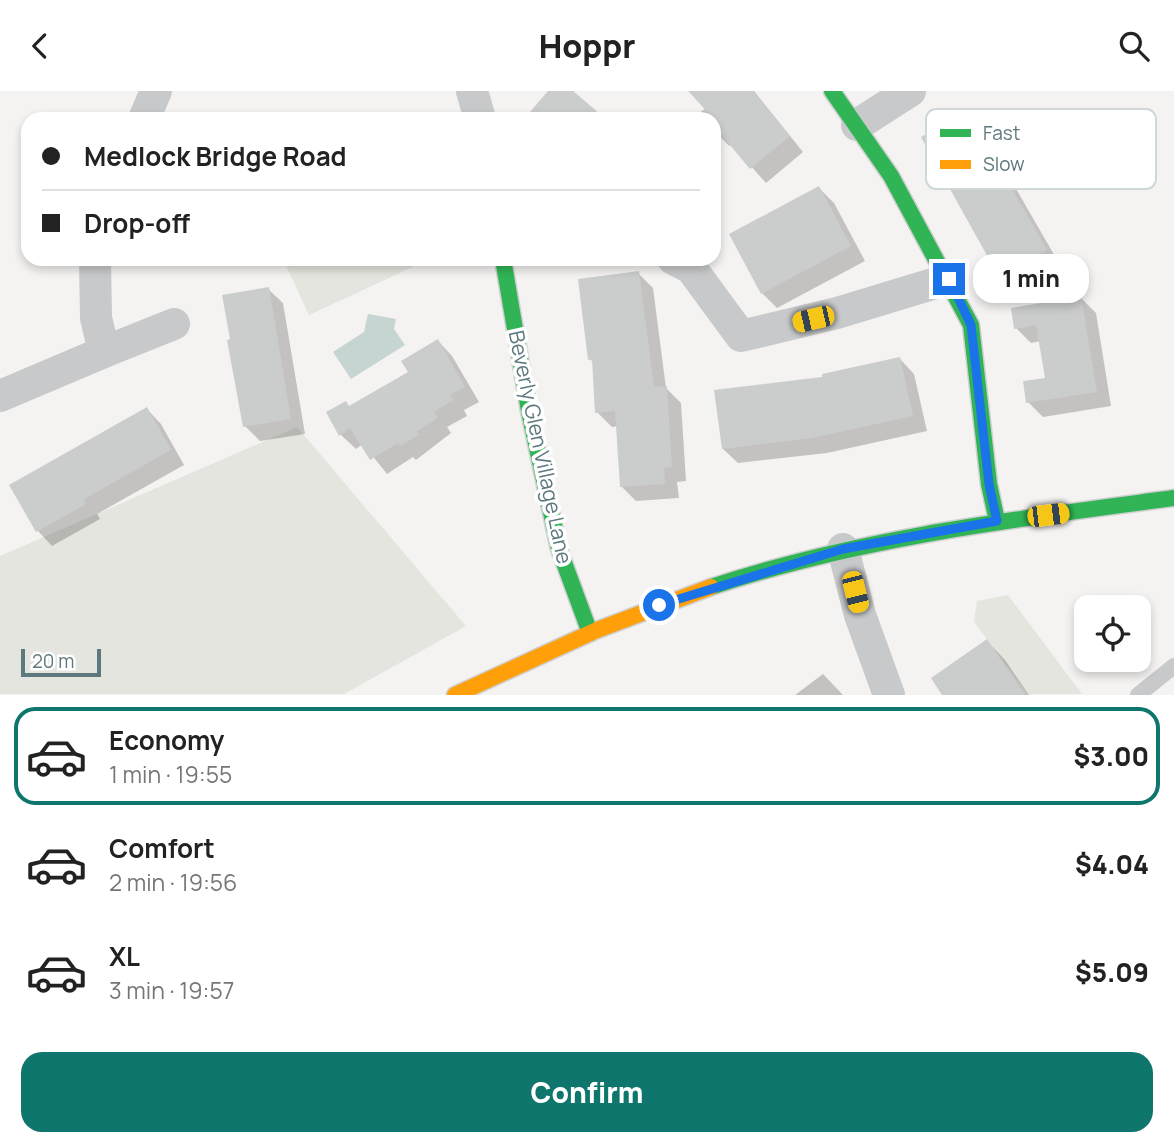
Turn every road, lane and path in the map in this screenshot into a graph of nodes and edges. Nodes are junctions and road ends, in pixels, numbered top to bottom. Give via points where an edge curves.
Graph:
1 (156, 91) edge
2 (472, 91) edge
3 (832, 91) edge
4 (910, 91) edge
5 (147, 112) edge
6 (478, 112) edge
7 (857, 125) junction
8 (95, 266) edge
9 (504, 266) edge
10 (687, 266) edge
11 (949, 279) junction
12 (174, 324) dead end
13 (104, 352) junction
14 (0, 396) edge
15 (1174, 498) edge
16 (997, 521) junction
17 (843, 549) junction
18 (590, 633) junction
19 (1174, 666) edge
20 (458, 694) edge
21 (889, 695) edge
22 (1138, 695) edge

1 - 5 street
2 - 6 street
3 - 7 street
4 - 7 street
7 - 11 street
8 - 13 street via 96,318
9 - 18 street, Beverly Glen Village Lane via 559,549
10 - 11 street via 741,336
11 - 16 street via 971,325
12 - 13 street
13 - 14 street
15 - 16 street
16 - 17 street
17 - 18 street via 681,596
17 - 21 street via 860,615
18 - 20 street
19 - 22 lane

